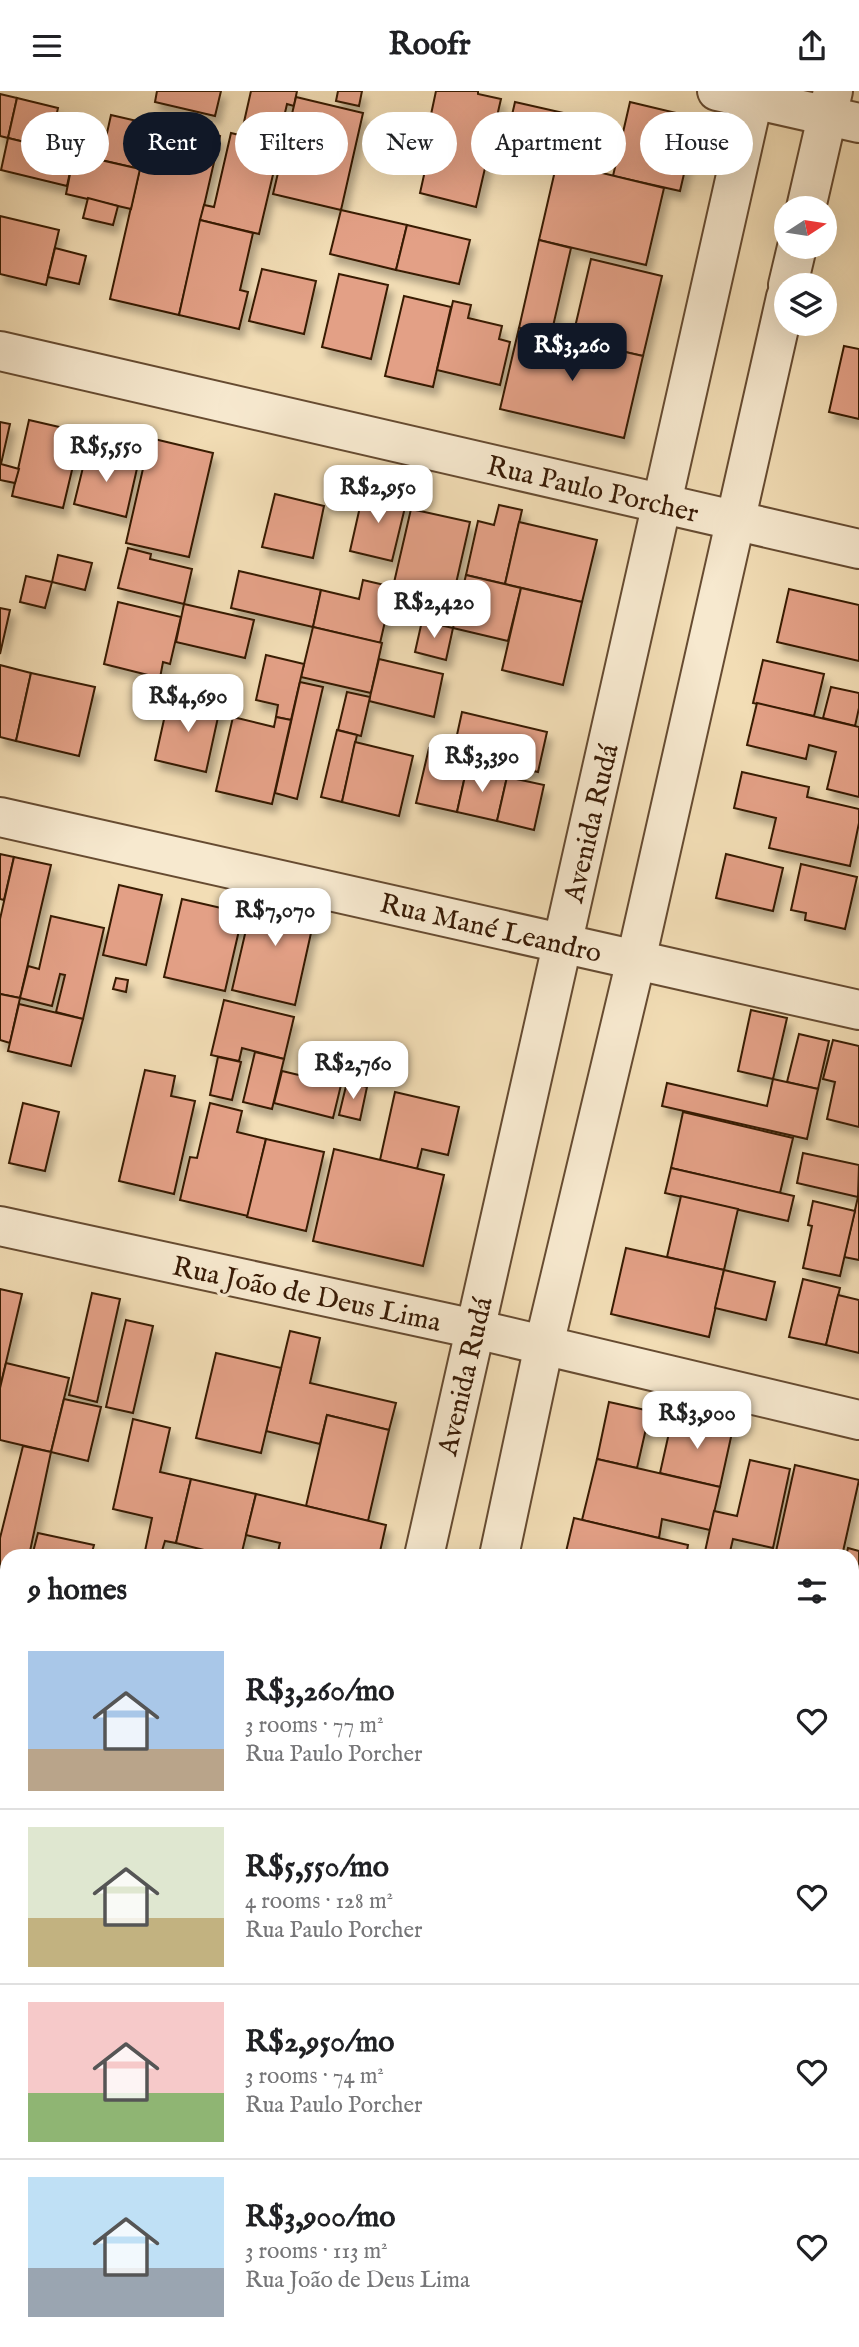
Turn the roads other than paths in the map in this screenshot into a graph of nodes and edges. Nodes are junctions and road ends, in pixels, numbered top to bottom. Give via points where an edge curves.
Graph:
1 (742, 94) edge
2 (839, 110) edge
3 (810, 196) edge
4 (777, 336) edge
5 (0, 351) edge
6 (662, 503) junction
7 (735, 521) junction
8 (859, 549) edge
9 (0, 817) edge
10 (562, 943) junction
11 (636, 960) junction
12 (859, 1010) edge
13 (0, 1226) edge
14 (475, 1329) junction
15 (544, 1345) junction
16 (859, 1420) edge
17 (426, 1549) edge
18 (500, 1549) edge

1 - 2 street
1 - 6 street, Avenida Rudá
2 - 3 street
4 - 7 street
5 - 6 street, Rua Paulo Porcher
6 - 7 street, Rua Paulo Porcher
6 - 10 street, Avenida Rudá
7 - 8 street, Rua Paulo Porcher
7 - 11 street
9 - 10 street, Rua Mané Leandro
10 - 11 street, Rua Mané Leandro
10 - 14 street, Avenida Rudá
11 - 12 street, Rua Mané Leandro
11 - 15 street
13 - 14 street, Rua João de Deus Lima
14 - 15 street, Rua João de Deus Lima
14 - 17 street, Avenida Rudá
15 - 16 street, Rua João de Deus Lima
15 - 18 street

